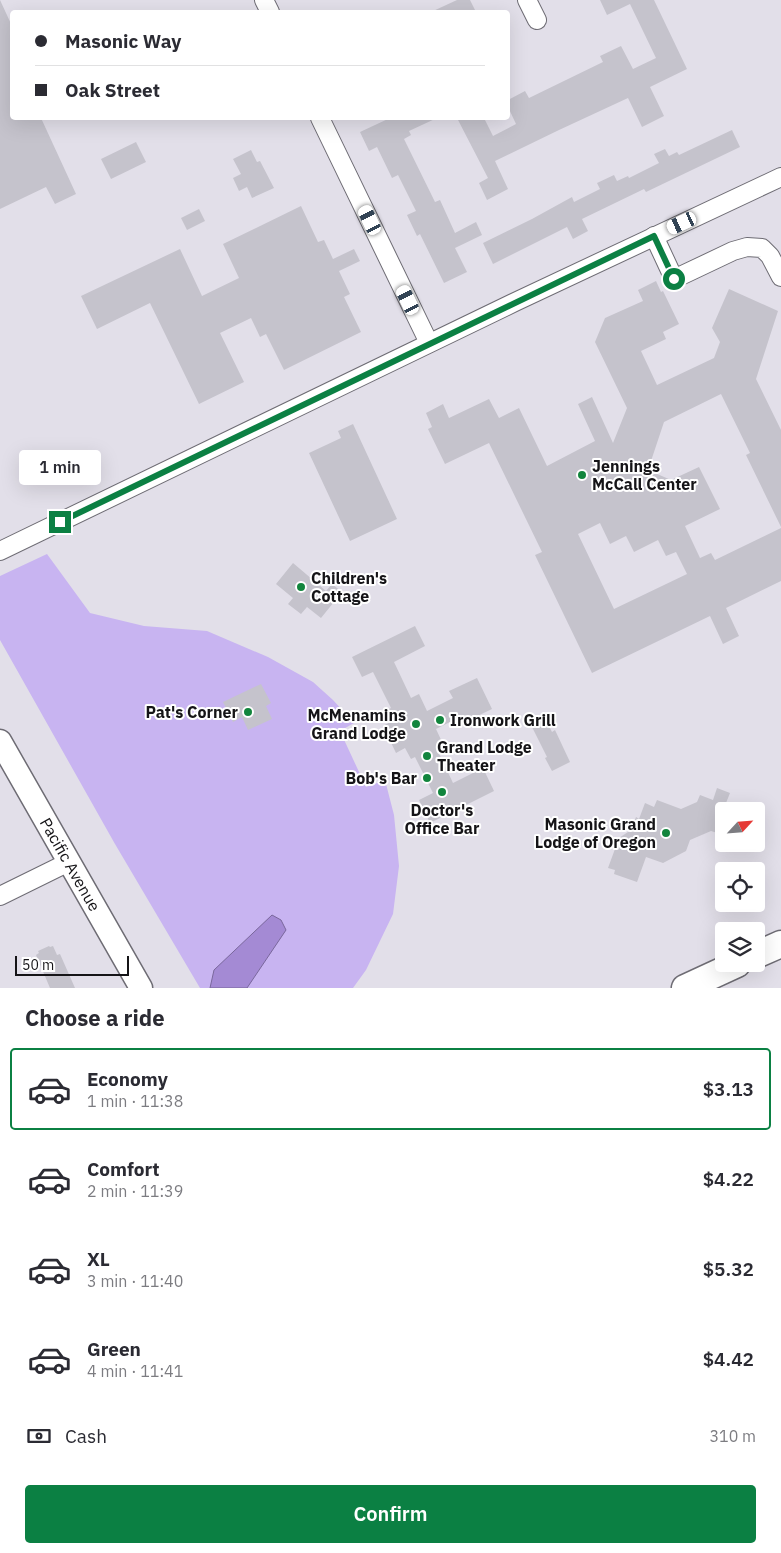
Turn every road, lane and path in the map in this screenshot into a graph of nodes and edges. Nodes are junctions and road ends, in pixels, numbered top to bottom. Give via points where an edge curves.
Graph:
1 (527, 0) edge
2 (537, 20) dead end
3 (321, 120) edge
4 (781, 177) edge
5 (654, 236) junction
6 (781, 277) edge
7 (429, 343) junction
8 (0, 551) edge
9 (0, 740) edge
10 (69, 862) junction
11 (0, 896) edge
12 (781, 944) edge
13 (765, 951) edge
14 (719, 972) edge
15 (141, 988) edge
16 (684, 988) edge

1 - 2 street
3 - 7 street
4 - 5 street
5 - 6 street via 674,279 733,250 747,247 762,248
5 - 7 street
7 - 8 street
9 - 10 main road, Pacific Avenue
10 - 11 street
10 - 15 main road, Pacific Avenue
12 - 13 highway
14 - 16 highway

